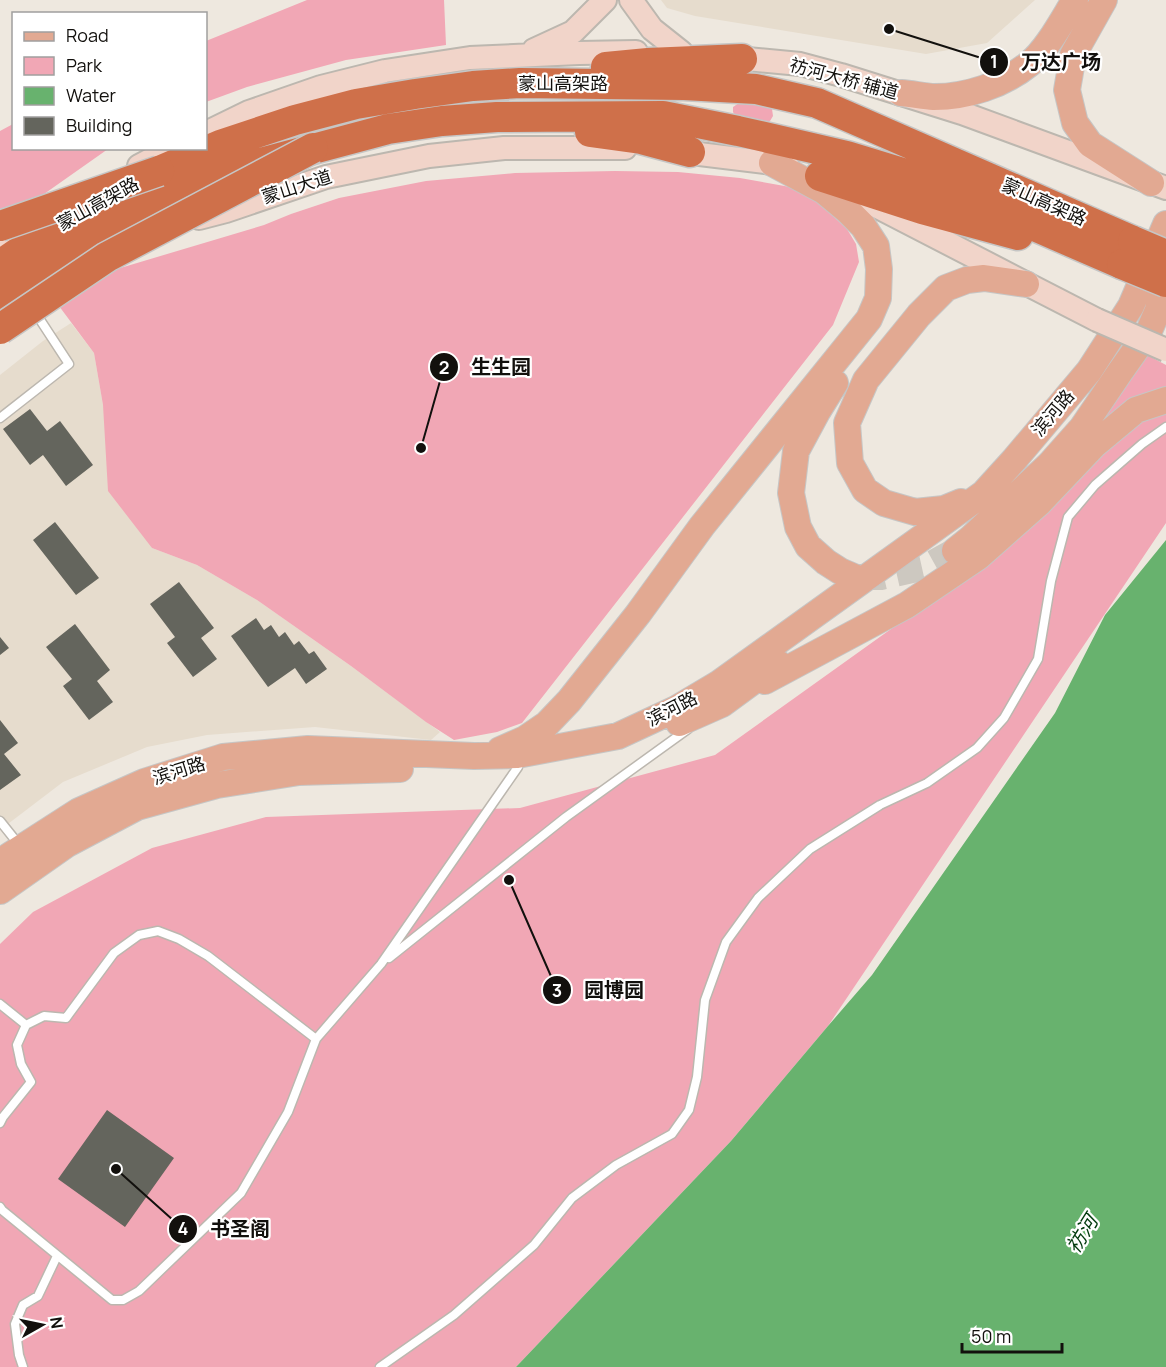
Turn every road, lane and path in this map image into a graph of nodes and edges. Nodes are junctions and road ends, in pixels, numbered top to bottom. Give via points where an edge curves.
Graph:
1 (605, 0) edge
2 (631, 0) edge
3 (1075, 0) edge
4 (1104, 0) edge
5 (681, 52) junction
6 (742, 59) junction
7 (523, 69) junction
8 (902, 93) junction
9 (504, 117) junction
10 (207, 132) edge
11 (313, 148) junction
12 (207, 149) edge
13 (202, 150) edge
14 (690, 152) junction
15 (166, 160) edge
16 (772, 163) junction
17 (820, 176) junction
18 (1158, 186) edge
19 (1166, 224) edge
20 (0, 226) edge
21 (0, 246) edge
22 (1127, 252) junction
23 (1166, 255) edge
24 (0, 264) edge
25 (1166, 272) edge
26 (1166, 282) edge
27 (1026, 284) junction
28 (14, 298) edge
29 (0, 309) edge
30 (869, 319) junction
31 (0, 329) edge
32 (1166, 350) edge
33 (1166, 400) edge
34 (0, 418) edge
35 (1166, 427) edge
36 (984, 493) junction
37 (955, 551) tunnel mouth
38 (854, 577) tunnel mouth
39 (722, 704) junction
40 (474, 756) junction
41 (518, 767) junction
42 (0, 821) edge
43 (21, 848) junction
44 (0, 864) edge
45 (0, 891) edge
46 (381, 964) junction
47 (0, 1004) edge
48 (26, 1025) junction
49 (316, 1039) junction
50 (0, 1123) edge
51 (0, 1207) edge
52 (57, 1256) junction
53 (23, 1367) edge
54 (380, 1367) edge

1 - 7 main road via 573,32
2 - 5 main road via 652,29
3 - 8 main road via 1030,64 1002,82 970,93 935,97
4 - 18 main road via 1073,55 1067,90 1075,123 1090,144
5 - 6 main road, 祊河大桥 辅道
5 - 7 main road, 祊河大桥 辅道 via 622,51
6 - 7 highway
6 - 8 main road, 祊河大桥 辅道 via 800,64
7 - 10 main road, 祊河大桥 辅道 via 470,58 386,70 249,111
7 - 12 highway, 蒙山高架路 via 473,86 356,104
7 - 22 highway, 蒙山高架路 via 756,89 816,103
8 - 18 main road, 祊河大桥 辅道
9 - 11 highway, 蒙山高架路 via 388,129
9 - 14 highway via 641,139
9 - 22 highway, 蒙山高架路 via 663,116 738,131 916,177
11 - 28 highway, 蒙山高架路, bridge via 227,172 148,205 92,236
11 - 31 highway, bridge via 106,257
13 - 15 highway, 蒙山高架路
14 - 16 main road
14 - 29 main road, 蒙山大道 via 504,148 429,156 326,177 226,211 100,246
15 - 20 highway, bridge
15 - 21 main road via 117,178
15 - 24 highway, 蒙山高架路, bridge
16 - 17 main road
16 - 30 main road via 824,191 863,226 876,246 878,298
17 - 22 highway via 922,209
17 - 27 main road
19 - 36 main road, 滨河路 via 1131,306 1089,371
22 - 23 highway, bridge
22 - 26 highway, bridge
25 - 37 main road via 1149,331 1082,428 1050,464
25 - 39 main road, 滨河路 via 1149,309 1075,410 1011,486
27 - 32 main road, bridge
27 - 36 main road via 984,278 946,288 866,380 847,423 850,463 865,490 884,503 925,511 944,509
28 - 34 lane via 38,316 69,364
30 - 38 main road via 796,451 791,493 798,527 808,546 826,562
30 - 40 main road via 702,526 569,701 547,724 525,739
33 - 39 main road via 1137,410 1094,445 1039,503 978,557 907,605
35 - 54 lane via 1095,485 1068,517 1051,581 1038,659 1004,718 977,748 927,783 880,805 810,849 758,898 726,942 705,1000 697,1077 689,1110 672,1134 616,1165 572,1198 534,1245 454,1315
36 - 40 main road, 滨河路 via 718,684 676,709 618,736 517,755
39 - 41 main road, 滨河路 via 624,747
39 - 46 lane via 566,817
40 - 43 main road, 滨河路 via 309,749 223,758 144,782 101,801
41 - 45 main road, 滨河路 via 299,772 217,785 137,807 67,844
41 - 46 lane
42 - 43 lane
43 - 44 main road, 滨河路
46 - 49 lane
47 - 48 lane
48 - 49 lane via 44,1016 66,1018 114,953 139,935 158,931 208,956
48 - 50 lane via 17,1046 31,1082
49 - 52 lane via 288,1112 241,1193 139,1291 123,1300 112,1300
51 - 52 lane
52 - 53 lane via 38,1296 23,1305 15,1324

